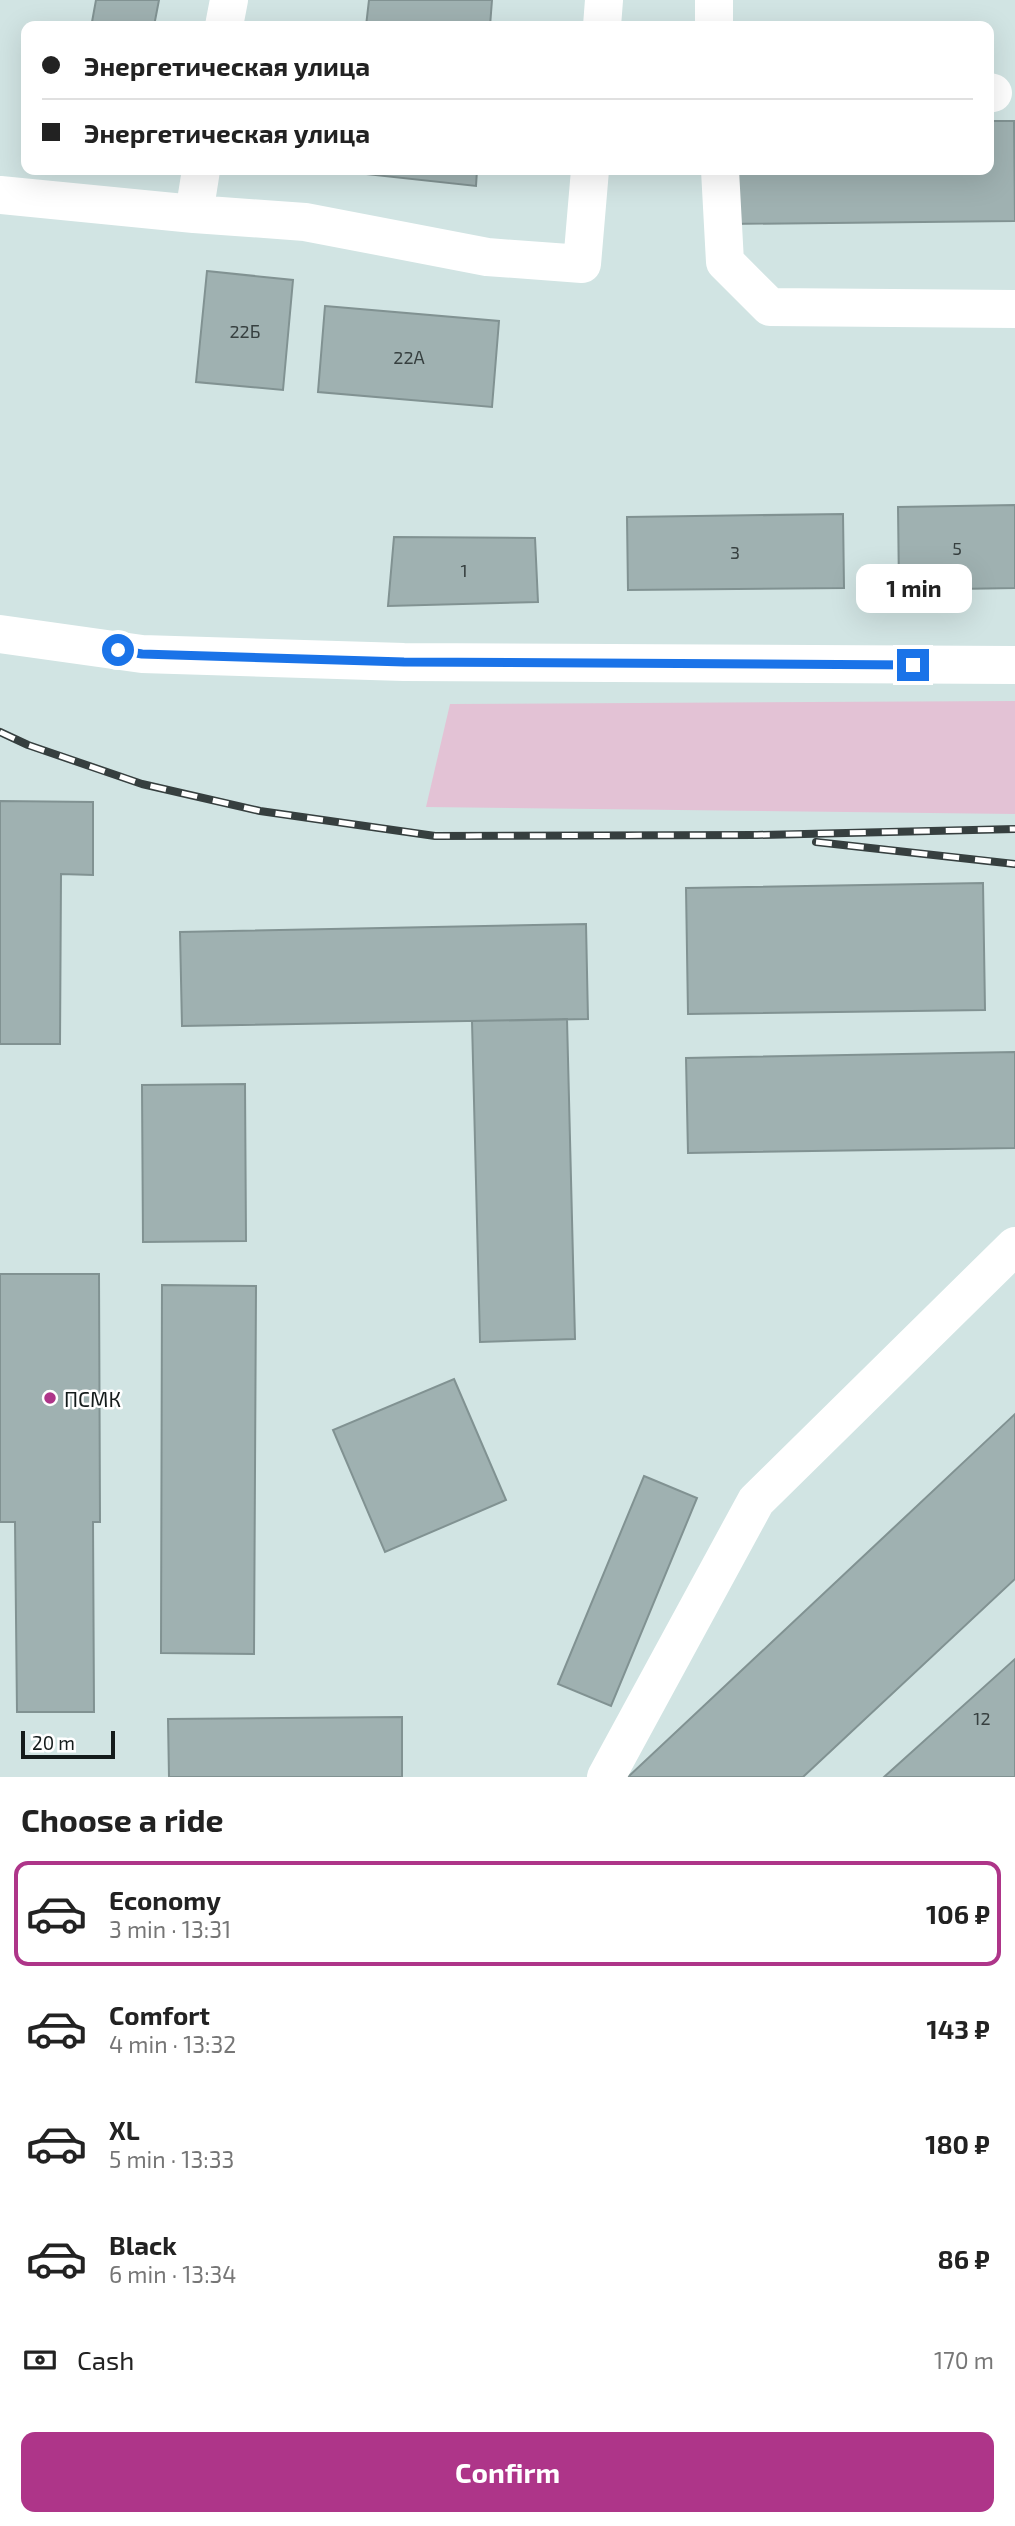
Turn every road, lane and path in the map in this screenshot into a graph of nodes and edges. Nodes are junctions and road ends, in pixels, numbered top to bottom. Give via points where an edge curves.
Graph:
1 (229, 0) edge
2 (604, 0) edge
3 (714, 0) edge
4 (225, 21) edge
5 (602, 21) edge
6 (714, 21) edge
7 (200, 175) edge
8 (590, 175) edge
9 (720, 175) edge
10 (0, 195) edge
11 (194, 214) junction
12 (1015, 309) edge
13 (0, 634) edge
14 (1015, 665) edge
15 (1015, 1246) edge
16 (606, 1777) edge

1 - 4 street
2 - 5 street
3 - 6 street
7 - 11 street
8 - 11 street via 582,264 487,257 305,222
9 - 12 street via 725,262 770,307
10 - 11 street
13 - 14 street via 142,654 404,662
15 - 16 street via 756,1502

